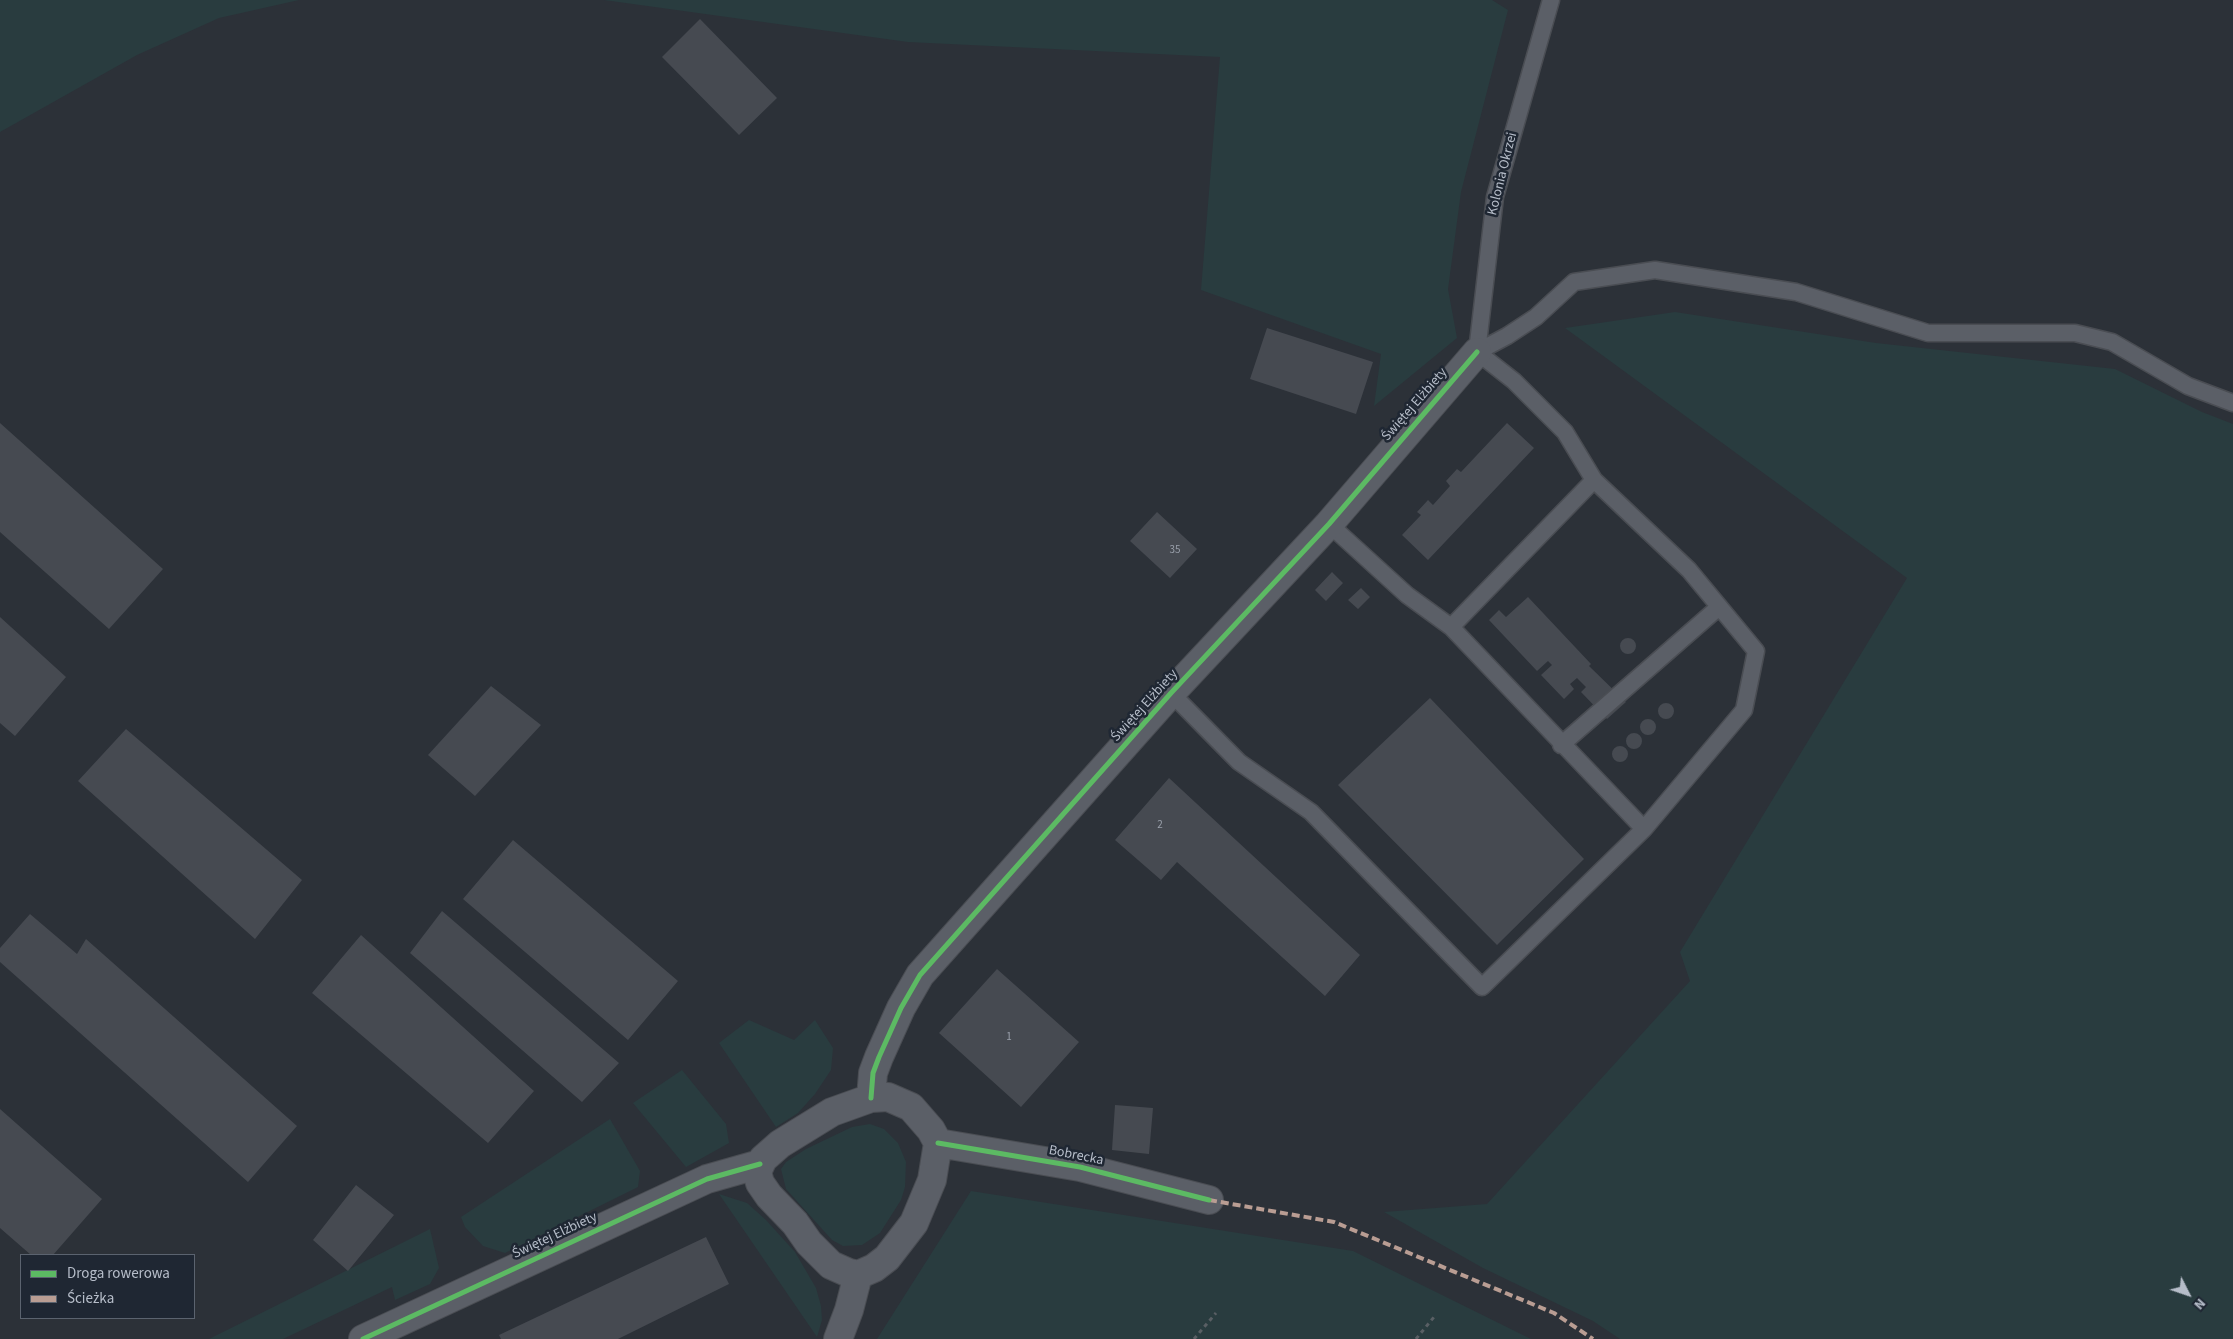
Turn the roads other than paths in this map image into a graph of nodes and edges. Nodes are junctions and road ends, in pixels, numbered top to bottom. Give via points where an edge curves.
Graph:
1 (1551, 0) edge
2 (1477, 352) junction
3 (2233, 403) edge
4 (1594, 480) junction
5 (1329, 524) junction
6 (1719, 607) junction
7 (1451, 627) junction
8 (1171, 693) junction
9 (1562, 745) junction
10 (1644, 829) junction
11 (870, 1098) junction
12 (938, 1143) junction
13 (760, 1164) junction
14 (1209, 1200) dead end
15 (858, 1275) junction
16 (363, 1339) edge
17 (838, 1339) edge

1 - 2 lane, Kolonia Okrzei via 1495,197
2 - 3 lane via 1536,317 1574,282 1655,270 1796,292 1928,333 2075,333 2112,342 2188,386
2 - 4 lane via 1514,381 1565,432
2 - 5 street, Świętej Elżbiety
4 - 6 lane via 1689,570
4 - 7 lane
5 - 7 lane via 1406,595
5 - 8 street, Świętej Elżbiety
6 - 9 lane
6 - 10 lane via 1756,651 1744,710
7 - 9 lane
8 - 10 lane via 1239,762 1311,812 1482,987
8 - 11 street, Świętej Elżbiety via 920,975 879,1057
9 - 10 lane
11 - 12 street via 888,1097 911,1107
11 - 13 street via 832,1112 780,1144
12 - 14 street, Bobrecka via 1080,1167
12 - 15 street via 932,1180 914,1223 887,1258
13 - 15 street via 757,1172 760,1183 810,1243 831,1265
13 - 16 street, Świętej Elżbiety via 698,1183
15 - 17 street

